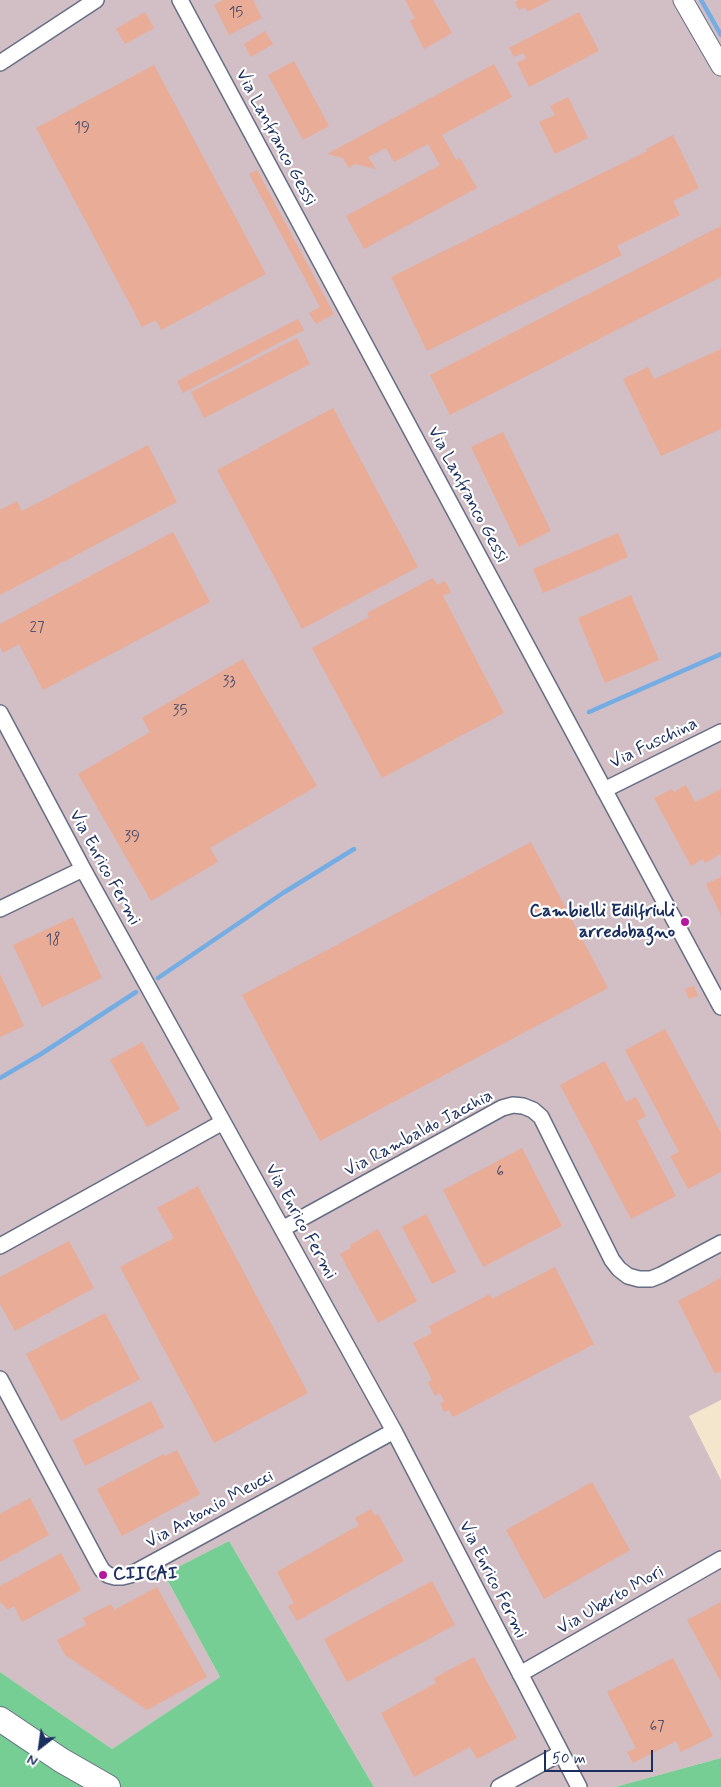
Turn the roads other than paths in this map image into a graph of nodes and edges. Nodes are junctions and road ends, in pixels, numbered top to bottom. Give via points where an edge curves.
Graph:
1 (96, 0) edge
2 (180, 0) edge
3 (684, 0) edge
4 (0, 63) edge
5 (721, 66) edge
6 (0, 713) edge
7 (721, 732) edge
8 (604, 790) junction
9 (83, 869) junction
10 (0, 910) edge
11 (721, 1007) edge
12 (223, 1122) junction
13 (282, 1230) junction
14 (721, 1243) edge
15 (0, 1246) edge
16 (0, 1379) edge
17 (394, 1431) junction
18 (721, 1559) edge
19 (520, 1674) junction
20 (0, 1719) edge
21 (562, 1753) junction
22 (108, 1787) edge
23 (498, 1787) edge
24 (579, 1787) edge

1 - 4 street
2 - 8 street, Via Lanfranco Gessi
3 - 5 street
6 - 9 street, Via Enrico Fermi
7 - 8 street, Via Fuschina
8 - 11 street, Via Lanfranco Gessi
9 - 10 street
9 - 12 street, Via Enrico Fermi
12 - 13 street, Via Enrico Fermi
12 - 15 street
13 - 14 street, Via Rambaldo Jacchia via 502,1108 513,1105 533,1110 541,1117 612,1260 628,1276 650,1279 662,1275
13 - 17 street, Via Enrico Fermi
16 - 17 street, Via Antonio Meucci via 102,1570 115,1578 130,1575
17 - 19 street, Via Enrico Fermi
18 - 19 street, Via Uberto Mori
19 - 21 street, Via Enrico Fermi
20 - 22 main road
21 - 23 street
21 - 24 street, Via Enrico Fermi

